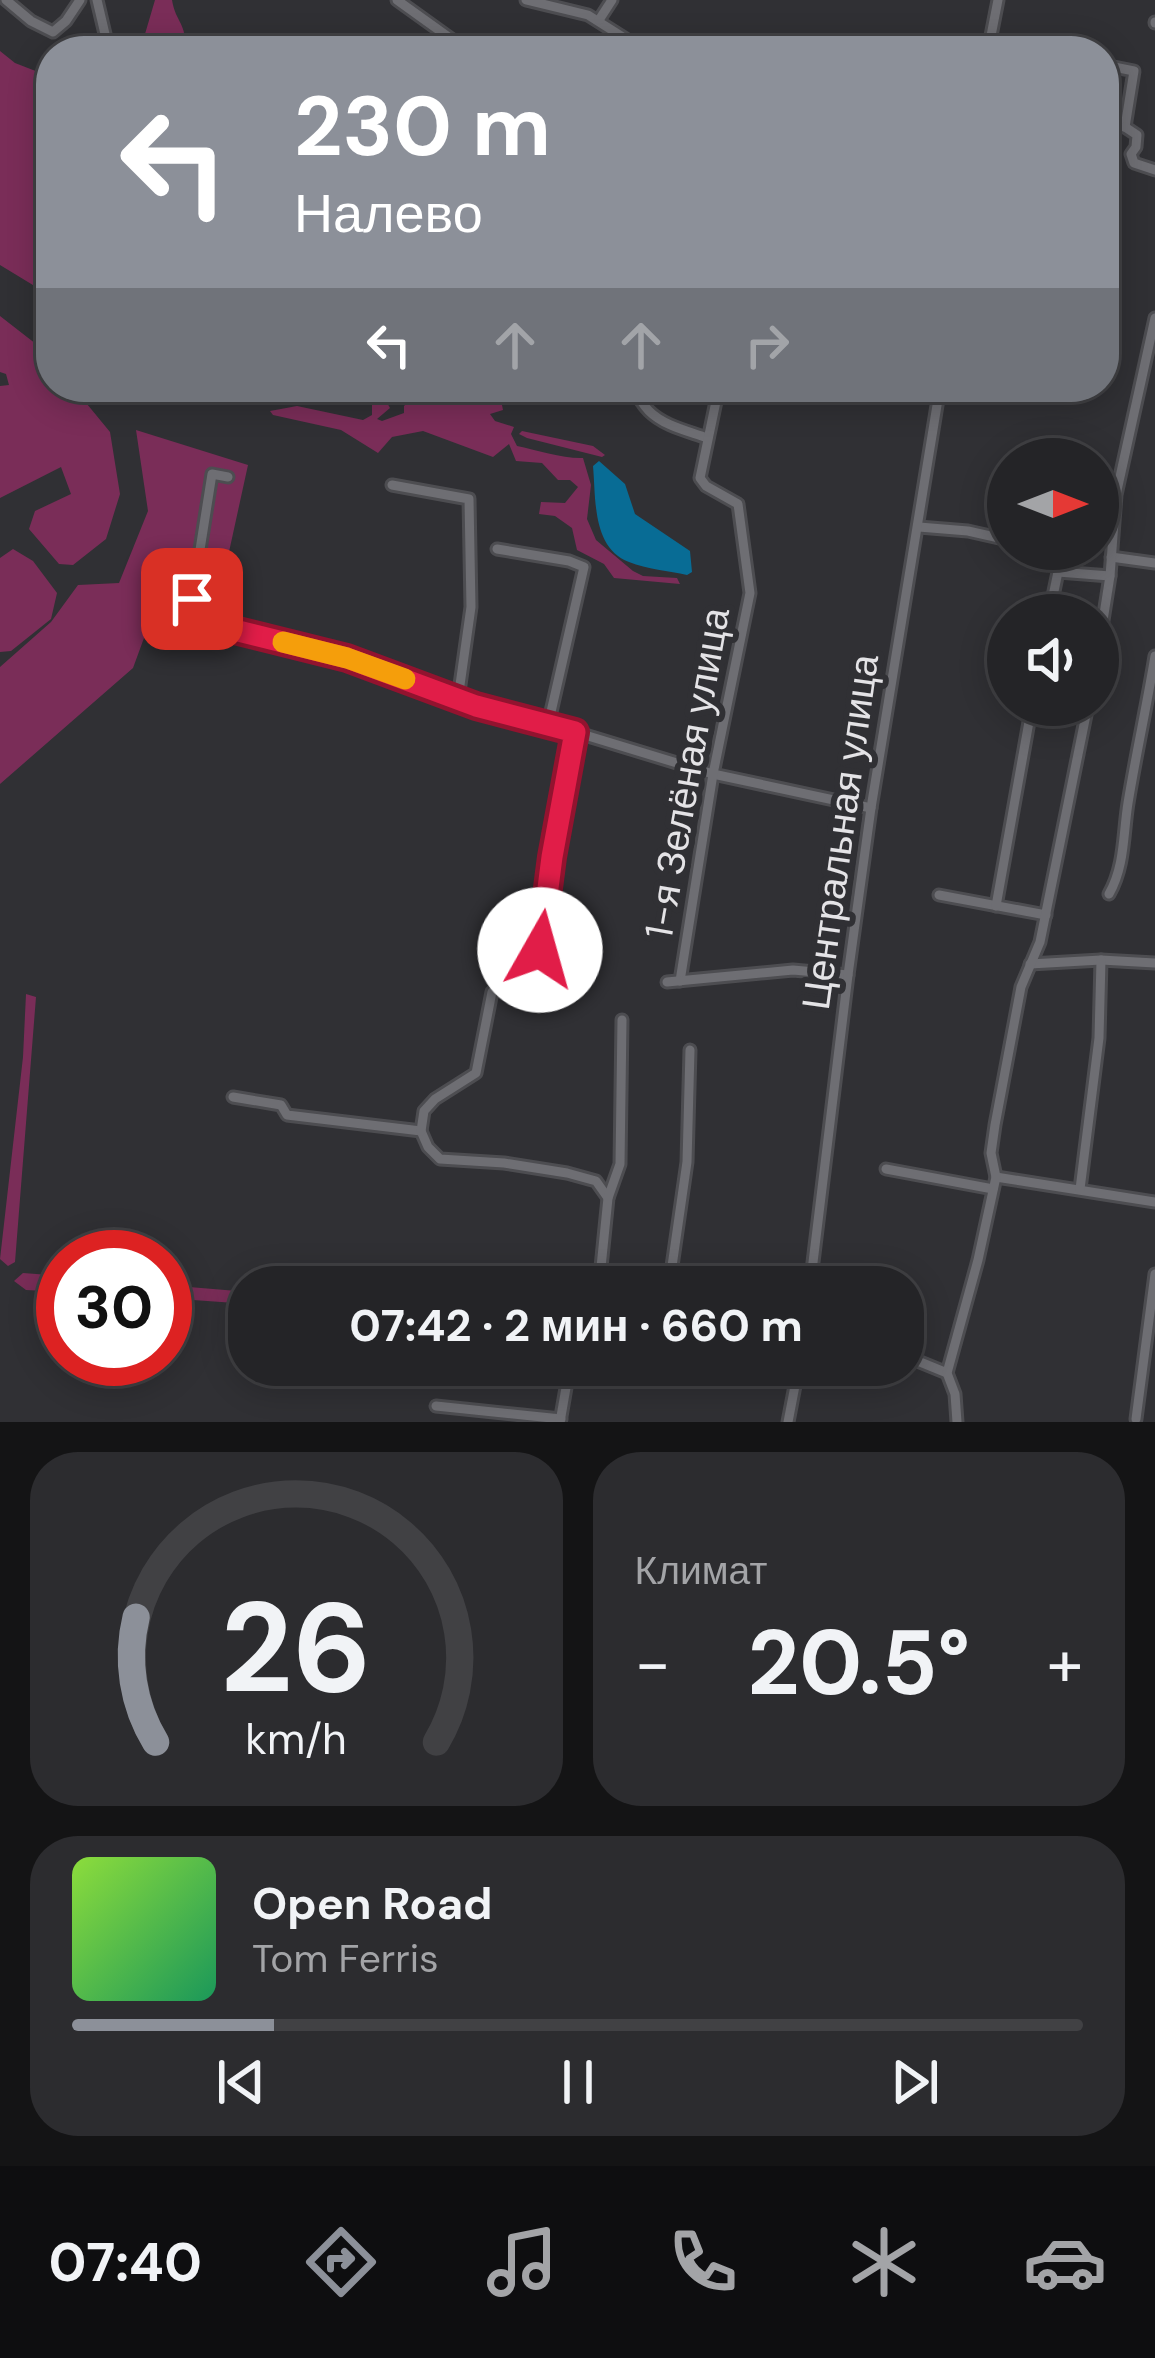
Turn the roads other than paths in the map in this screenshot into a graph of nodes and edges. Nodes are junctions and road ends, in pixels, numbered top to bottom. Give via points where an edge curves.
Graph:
1 (6, 0) edge
2 (80, 0) edge
3 (97, 0) edge
4 (398, 0) edge
5 (526, 0) edge
6 (612, 0) edge
7 (998, 0) edge
8 (599, 20) junction
9 (106, 36) edge
10 (447, 36) edge
11 (623, 36) edge
12 (991, 36) edge
13 (1119, 68) edge
14 (1119, 126) edge
15 (1125, 127) junction
16 (1155, 170) edge
17 (1155, 318) edge
18 (643, 402) edge
19 (715, 402) edge
20 (938, 402) edge
21 (707, 438) junction
22 (227, 476) dead end
23 (1119, 481) edge
24 (392, 485) dead end
25 (919, 527) junction
26 (987, 535) edge
27 (497, 549) dead end
28 (1119, 558) edge
29 (1155, 563) edge
30 (1111, 570) edge
31 (1058, 572) joint
32 (1110, 576) junction
33 (1053, 594) edge
34 (1107, 594) edge
35 (1155, 656) edge
36 (458, 699) junction
37 (548, 724) junction
38 (1028, 726) edge
39 (1084, 726) edge
40 (575, 732) junction
41 (712, 774) junction
42 (871, 808) junction
43 (1109, 894) dead end
44 (939, 895) dead end
45 (997, 906) junction
46 (1046, 915) junction
47 (540, 950) dead end
48 (1100, 961) junction
49 (1155, 963) edge
50 (1030, 964) junction
51 (848, 975) junction
52 (680, 981) junction
53 (668, 982) dead end
54 (492, 992) dead end
55 (622, 1021) dead end
56 (690, 1050) dead end
57 (233, 1097) dead end
58 (421, 1131) junction
59 (886, 1169) dead end
60 (995, 1183) junction
61 (1080, 1189) junction
62 (608, 1198) junction
63 (1155, 1202) edge
64 (600, 1266) edge
65 (672, 1266) edge
66 (813, 1266) edge
67 (1155, 1274) edge
68 (924, 1364) edge
69 (947, 1373) junction
70 (567, 1386) edge
71 (795, 1386) edge
72 (436, 1406) dead end
73 (1136, 1419) dead end
74 (561, 1420) edge
75 (788, 1422) edge
76 (957, 1422) edge

1 - 2 street via 52,32
3 - 9 street
4 - 10 street
5 - 8 street
6 - 8 street
7 - 12 street
8 - 11 street
13 - 15 street via 1134,71
14 - 15 street
15 - 16 street via 1137,135 1134,164
17 - 23 street
18 - 21 street via 664,422
19 - 21 street
20 - 25 street, Центральная улица
21 - 41 street, 1-я Зелёная улица via 700,478 738,504 750,592
22 - 36 street via 212,474 193,614
24 - 36 street via 469,499 471,607
25 - 26 street
25 - 42 street, Центральная улица
27 - 37 street via 584,566
28 - 29 street
30 - 32 street
31 - 32 street
31 - 33 street
32 - 34 street
35 - 43 street
36 - 37 street
37 - 40 street
38 - 45 street
39 - 46 street
40 - 41 street
40 - 47 street
41 - 42 street
41 - 52 street, 1-я Зелёная улица
42 - 51 street, Центральная улица
44 - 45 street
45 - 46 street
46 - 50 street
48 - 49 street
48 - 50 street
48 - 61 street
50 - 60 street via 997,1109
51 - 52 street, 1-я Зелёная улица via 793,970
51 - 66 street, Центральная улица
52 - 53 street, 1-я Зелёная улица
54 - 58 street via 476,1073 434,1100
55 - 62 street via 620,1164
56 - 65 street via 687,1162
57 - 58 street via 281,1105 287,1115
58 - 62 street via 440,1159 567,1173 596,1181
59 - 60 street
60 - 61 street
60 - 69 street
61 - 63 street
62 - 64 street
67 - 73 street
68 - 69 street
69 - 76 street
70 - 74 street
71 - 75 street
72 - 74 street

